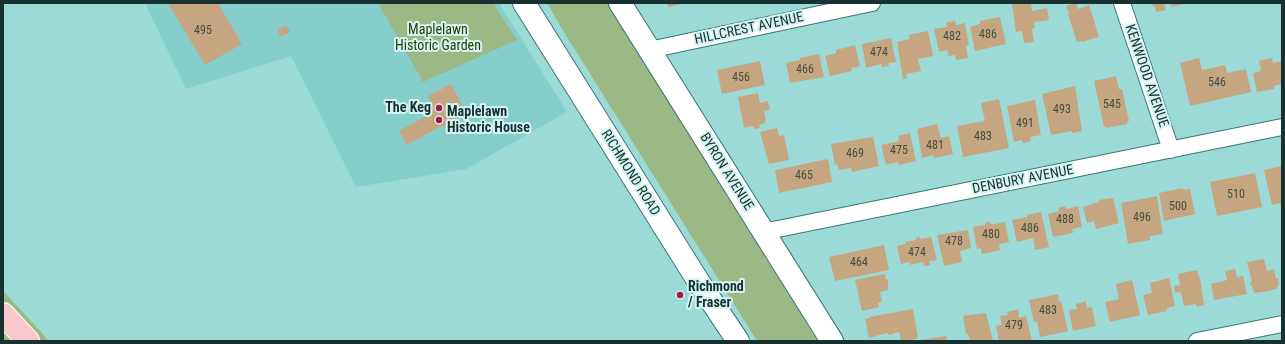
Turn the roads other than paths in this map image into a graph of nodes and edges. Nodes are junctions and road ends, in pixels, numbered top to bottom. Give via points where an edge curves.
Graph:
1 (524, 3) edge
2 (620, 3) edge
3 (872, 3) edge
4 (1122, 3) edge
5 (649, 50) junction
6 (1282, 128) edge
7 (1171, 150) junction
8 (764, 232) junction
9 (3, 314) edge
10 (1282, 324) edge
11 (28, 341) edge
12 (738, 341) edge
13 (832, 341) edge
14 (1198, 341) edge

1 - 12 street, RICHMOND ROAD
2 - 5 street, BYRON AVENUE
3 - 5 street, HILLCREST AVENUE
4 - 7 street, KENWOOD AVENUE
5 - 8 street, BYRON AVENUE
6 - 7 street, DENBURY AVENUE
7 - 8 street, DENBURY AVENUE
8 - 13 street, BYRON AVENUE
9 - 11 highway
10 - 14 street

